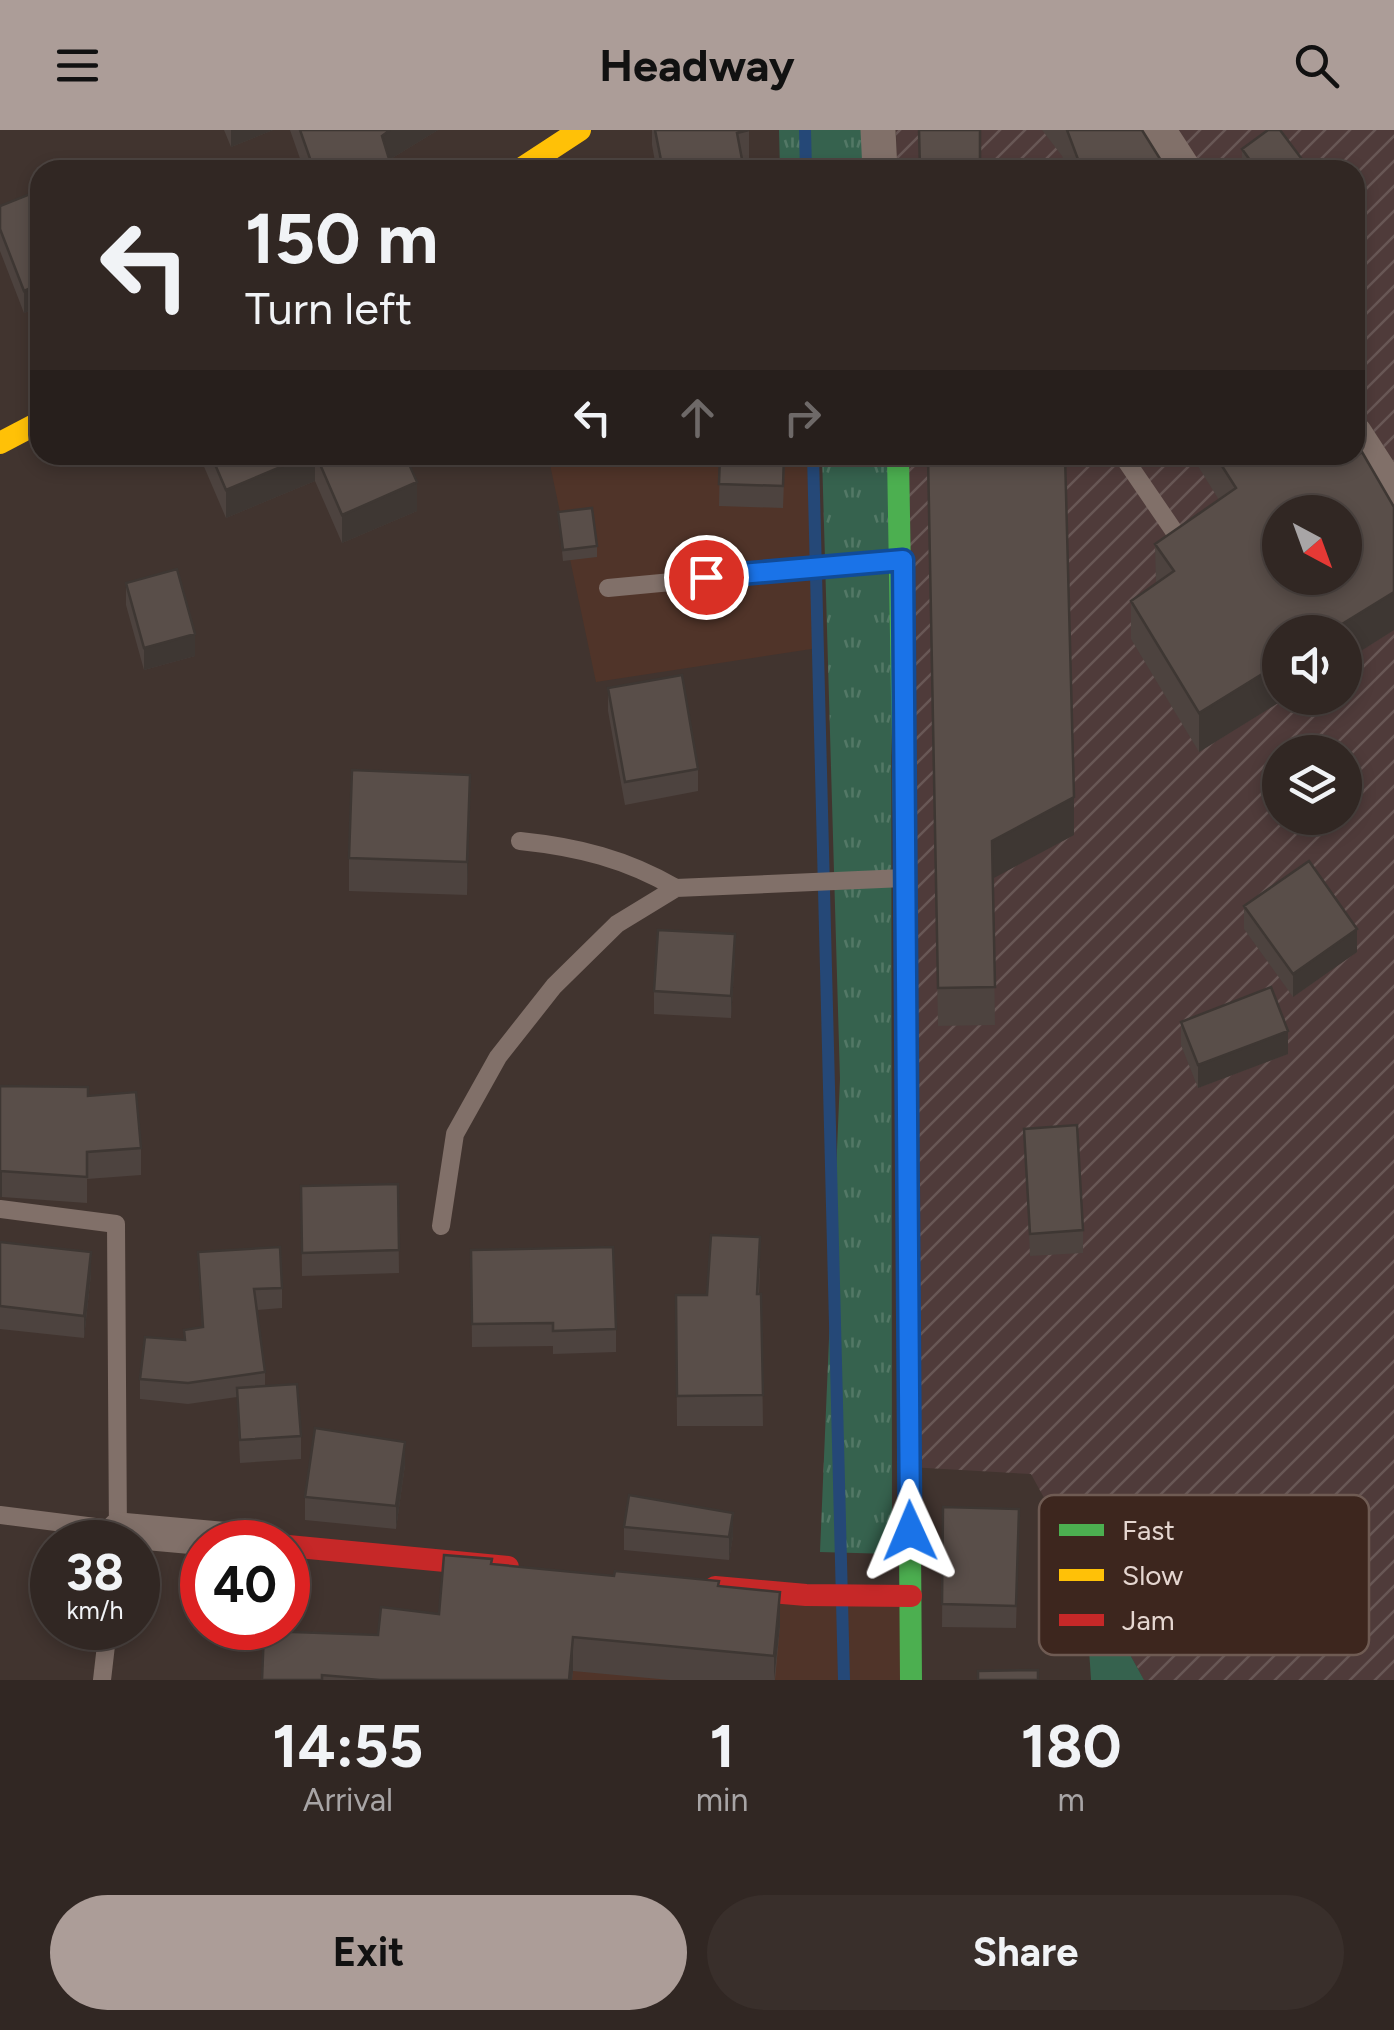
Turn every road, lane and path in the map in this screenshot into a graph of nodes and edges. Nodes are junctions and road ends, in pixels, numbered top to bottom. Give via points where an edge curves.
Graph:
1 (580, 130) edge
2 (878, 130) edge
3 (1158, 130) edge
4 (534, 160) edge
5 (880, 160) edge
6 (1178, 160) edge
7 (30, 427) edge
8 (0, 443) edge
9 (1365, 449) edge
10 (898, 465) edge
11 (1129, 465) edge
12 (1394, 494) edge
13 (1178, 537) edge
14 (903, 560) junction
15 (608, 588) dead end
16 (520, 841) dead end
17 (905, 878) junction
18 (676, 888) junction
19 (0, 1209) edge
20 (441, 1226) dead end
21 (0, 1514) edge
22 (32, 1520) edge
23 (118, 1520) edge
24 (310, 1548) edge
25 (533, 1569) edge
26 (689, 1584) edge
27 (910, 1596) junction
28 (105, 1650) edge
29 (102, 1680) edge
30 (911, 1680) edge

1 - 4 street
2 - 5 street
3 - 6 street
7 - 8 street
9 - 12 street
10 - 14 street
11 - 13 lane
14 - 15 lane
14 - 17 street
16 - 18 lane via 632,863
17 - 18 lane
17 - 27 street
18 - 20 lane via 617,924 554,986 498,1057 455,1134
19 - 23 lane via 116,1224
21 - 22 lane
24 - 25 street
26 - 27 street via 806,1596
27 - 30 street
28 - 29 lane

